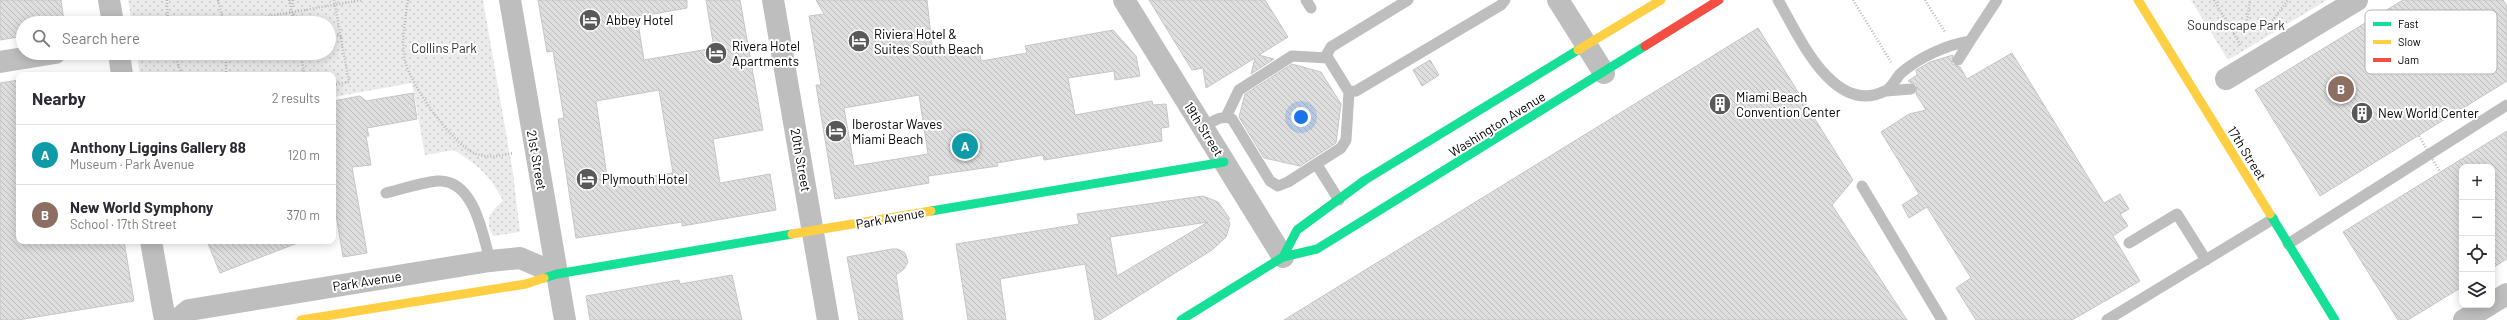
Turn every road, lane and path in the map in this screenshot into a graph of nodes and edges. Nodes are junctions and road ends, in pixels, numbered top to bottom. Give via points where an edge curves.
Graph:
1 (109, 0) edge
2 (167, 0) edge
3 (218, 0) edge
4 (289, 0) edge
5 (293, 0) edge
6 (333, 0) edge
7 (362, 0) edge
8 (408, 0) edge
9 (510, 0) edge
10 (773, 0) edge
11 (1124, 0) edge
12 (1408, 0) edge
13 (1505, 0) edge
14 (1558, 0) edge
15 (1660, 0) edge
16 (1719, 0) edge
17 (1778, 0) edge
18 (1853, 0) edge
19 (1925, 0) edge
20 (1997, 0) edge
21 (2138, 0) edge
22 (2214, 0) edge
23 (2250, 0) edge
24 (2288, 0) edge
25 (2357, 0) edge
26 (335, 5) junction
27 (292, 13) junction
28 (112, 16) edge
29 (168, 16) edge
30 (222, 16) edge
31 (273, 16) edge
32 (293, 16) edge
33 (297, 16) edge
34 (1945, 32) dead end
35 (2233, 33) junction
36 (2262, 34) dead end
37 (336, 35) edge
38 (341, 37) junction
39 (1970, 41) junction
40 (1587, 46) junction
41 (2242, 49) dead end
42 (1328, 58) junction
43 (16, 59) edge
44 (120, 60) edge
45 (177, 60) edge
46 (226, 60) edge
47 (302, 60) edge
48 (1958, 60) dead end
49 (0, 62) edge
50 (1892, 64) dead end
51 (122, 72) edge
52 (181, 72) edge
53 (226, 72) edge
54 (304, 72) edge
55 (1604, 73) junction
56 (2226, 79) dead end
57 (336, 84) edge
58 (1911, 89) dead end
59 (1886, 91) junction
60 (1348, 92) junction
61 (2507, 105) edge
62 (1226, 117) junction
63 (1203, 128) junction
64 (2419, 136) dead end
65 (513, 153) dead end
66 (1224, 162) junction
67 (1317, 164) junction
68 (2440, 172) dead end
69 (1862, 186) dead end
70 (386, 193) dead end
71 (1339, 200) junction
72 (2273, 219) junction
73 (813, 231) junction
74 (2129, 243) dead end
75 (152, 244) edge
76 (2288, 244) junction
77 (1283, 258) junction
78 (2206, 260) junction
79 (490, 261) junction
80 (557, 274) junction
81 (2507, 294) edge
82 (2495, 301) edge
83 (2483, 308) edge
84 (165, 320) edge
85 (177, 320) edge
86 (301, 320) edge
87 (565, 320) edge
88 (828, 320) edge
89 (1181, 320) edge
90 (1942, 320) edge
91 (2107, 320) edge
92 (2335, 320) edge
93 (2464, 320) edge

1 - 28 street
2 - 29 path
3 - 30 path
4 - 27 path
5 - 27 path
6 - 26 path
7 - 26 path
8 - 65 path via 402,38 406,62 435,116 473,152 492,157
9 - 80 street, 21st Street
10 - 73 street, 20th Street
11 - 63 street, 19th Street
12 - 42 lane via 1331,47 1327,54
13 - 60 lane via 1501,5 1356,91
14 - 40 street
15 - 40 street, Washington Avenue
16 - 55 street, Washington Avenue
17 - 59 lane via 1816,66 1833,84 1855,96 1870,96
18 - 50 path
19 - 34 path
20 - 39 lane
21 - 72 street, 17th Street
22 - 35 path
23 - 35 path via 2246,27
24 - 36 path
25 - 56 street
26 - 27 path
26 - 38 path
27 - 31 path
27 - 32 path
27 - 33 path
35 - 41 path
37 - 38 path
38 - 57 path via 349,82
39 - 48 lane
39 - 59 lane via 1947,45 1902,73
40 - 55 street
40 - 71 street, Washington Avenue via 1365,180
42 - 60 lane
42 - 62 lane via 1292,56 1239,90
43 - 49 street
44 - 51 street
45 - 52 path
46 - 53 path
47 - 54 path
55 - 77 street, Washington Avenue via 1317,249
58 - 59 lane
60 - 67 lane via 1346,140 1335,154
61 - 76 lane
62 - 63 lane via 1219,118
62 - 67 lane via 1232,119 1270,181 1278,186
63 - 66 street, 19th Street
64 - 68 path, bridge
66 - 73 street, Park Avenue
66 - 77 street, 19th Street
67 - 71 lane
69 - 90 lane
70 - 79 lane via 438,181 452,183 475,208
71 - 77 street, Washington Avenue via 1297,230
72 - 76 street, 17th Street
72 - 78 lane
73 - 80 street, Park Avenue
73 - 88 street, 20th Street
74 - 78 lane via 2177,214
75 - 84 street
76 - 92 street, 17th Street
77 - 89 street, Washington Avenue
78 - 91 lane
79 - 80 street, Park Avenue via 520,258
79 - 85 street, Park Avenue via 189,310
80 - 86 street, Park Avenue via 526,284
80 - 87 street, 21st Street
81 - 82 street
83 - 93 street

